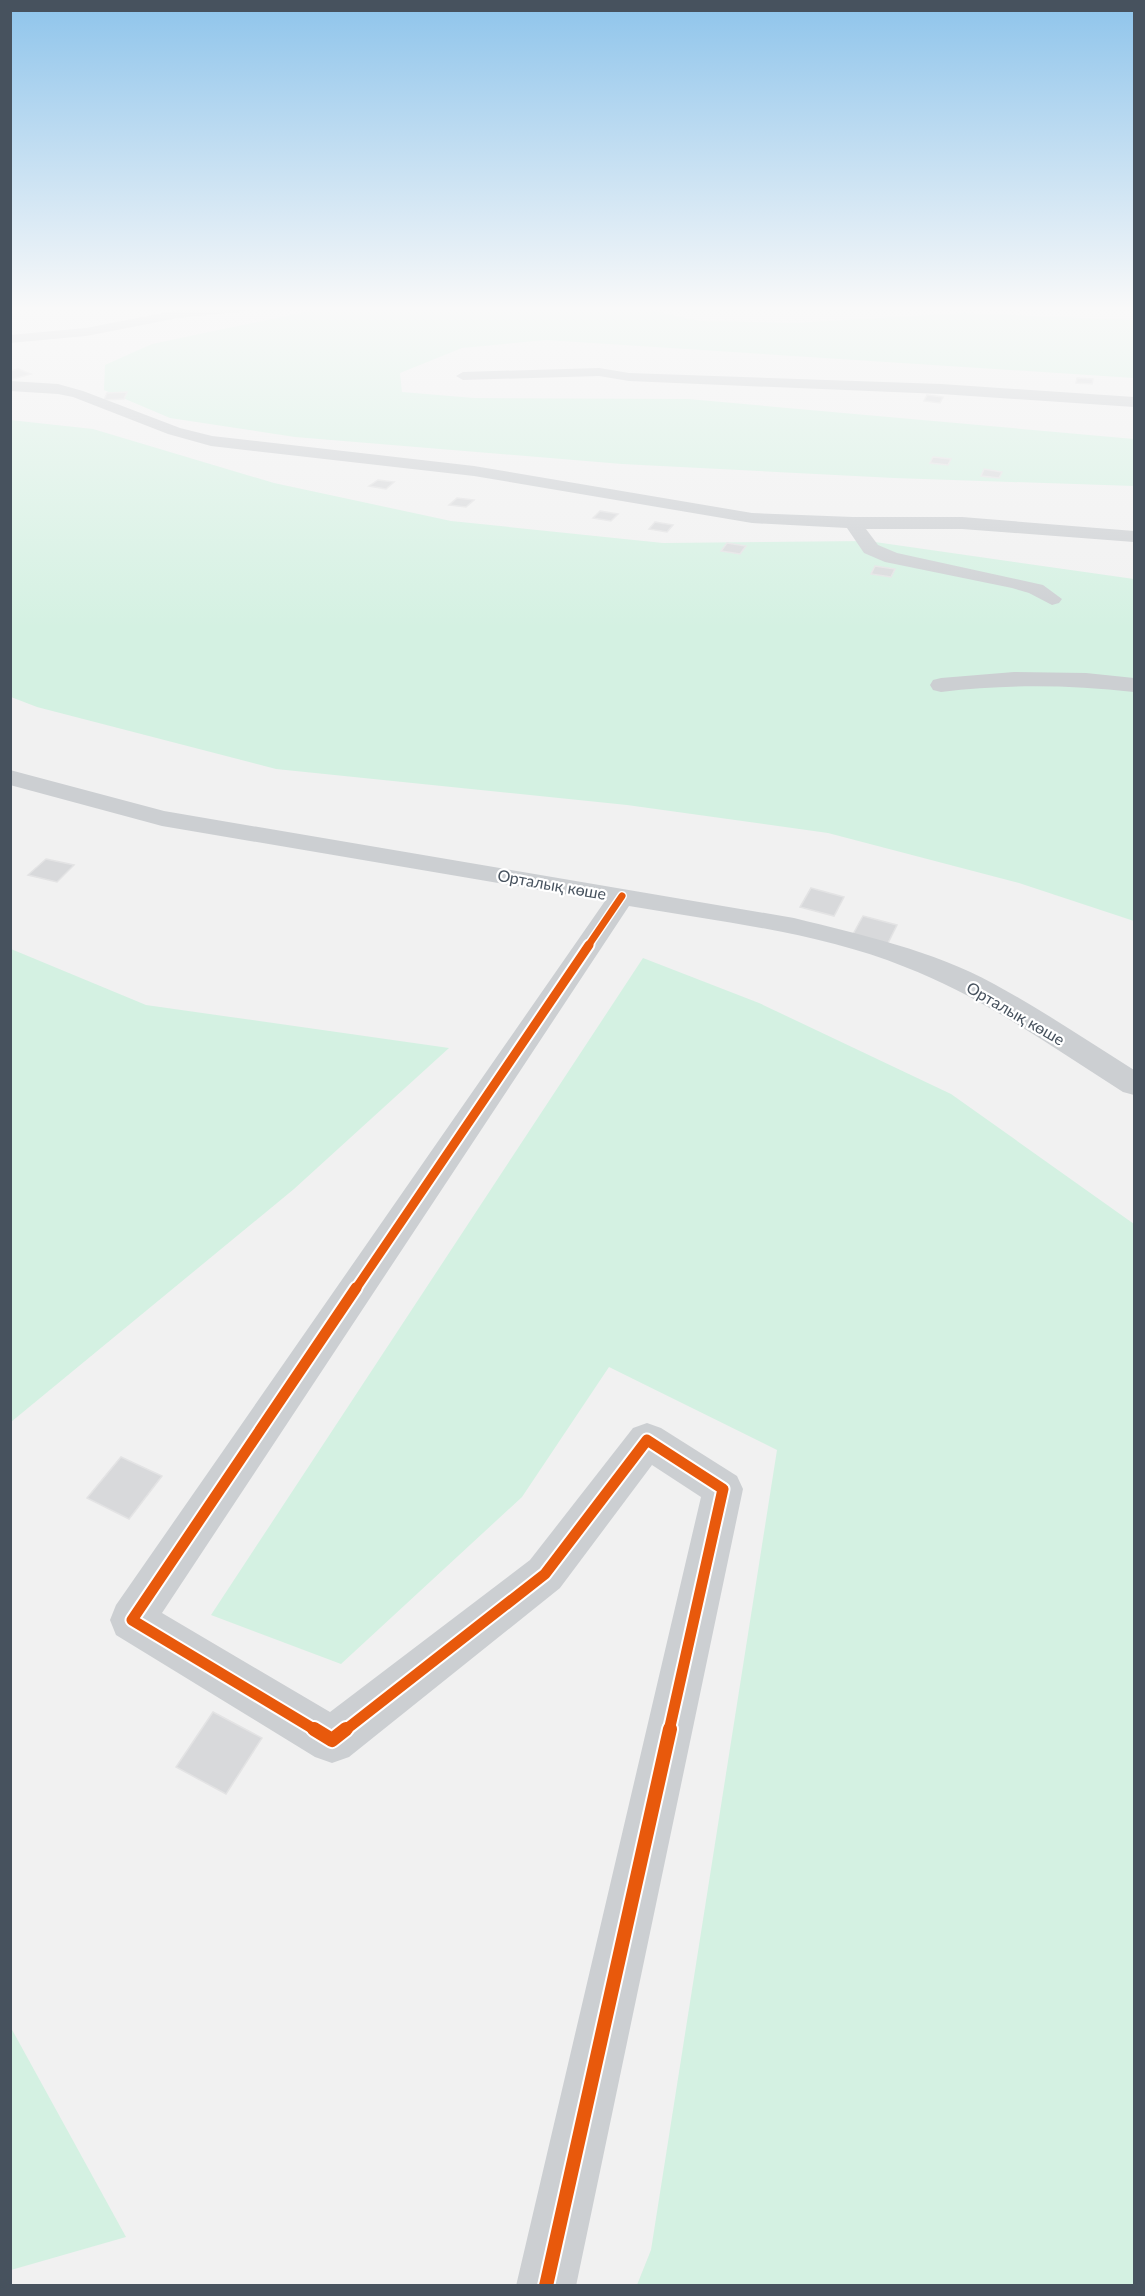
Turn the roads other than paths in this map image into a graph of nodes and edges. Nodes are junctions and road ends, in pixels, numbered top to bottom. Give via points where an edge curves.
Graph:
1 (133, 415) edge
2 (853, 523) junction
3 (1134, 537) edge
4 (1052, 599) dead end
5 (941, 685) dead end
6 (1134, 685) edge
7 (10, 777) edge
8 (622, 896) junction
9 (1134, 1084) edge
10 (546, 2286) edge

1 - 2 street via 211,441 474,471 752,518
2 - 3 street via 962,523
2 - 4 street via 872,549 892,558 1014,582
5 - 6 street via 1055,677
7 - 8 street, Орталық көше via 162,818
8 - 9 street, Орталық көше via 794,926 915,960 982,990
8 - 10 street via 132,1620 332,1740 545,1574 647,1440 723,1489

